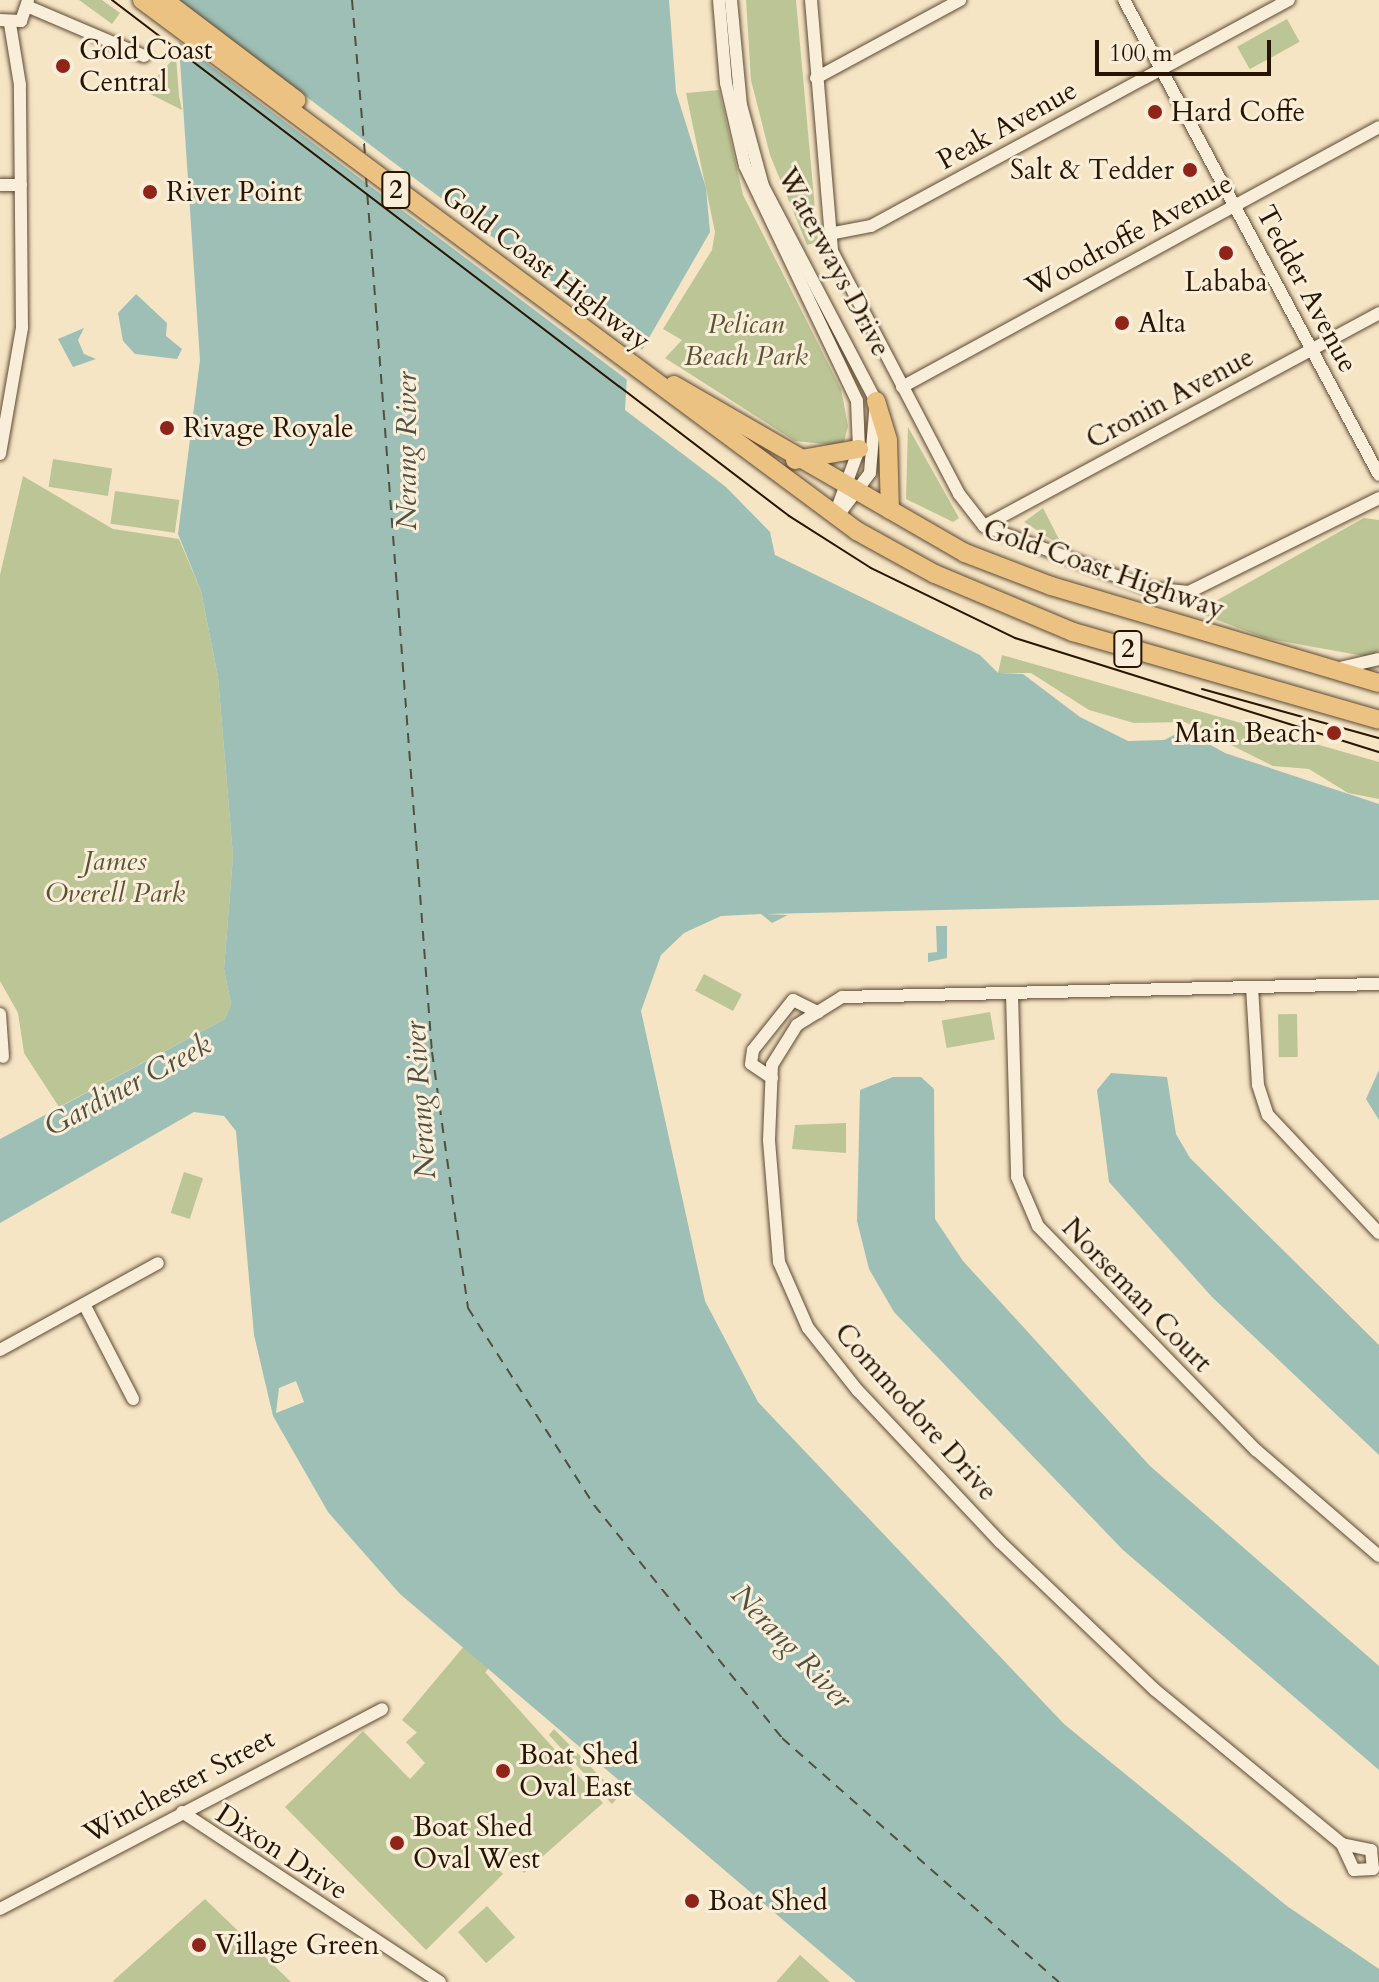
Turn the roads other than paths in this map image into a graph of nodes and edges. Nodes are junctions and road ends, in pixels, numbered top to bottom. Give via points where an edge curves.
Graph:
1 (142, 0) edge
2 (164, 0) edge
3 (719, 0) edge
4 (731, 0) edge
5 (811, 0) edge
6 (960, 0) edge
7 (1124, 0) edge
8 (1289, 0) edge
9 (28, 3) edge
10 (5, 22) edge
11 (144, 56) dead end
12 (1161, 70) junction
13 (816, 78) junction
14 (1379, 127) edge
15 (0, 185) edge
16 (21, 185) junction
17 (1235, 205) junction
18 (829, 234) junction
19 (1379, 313) edge
20 (1312, 349) junction
21 (654, 376) junction
22 (902, 387) junction
23 (876, 401) junction
24 (859, 449) junction
25 (0, 454) edge
26 (795, 460) junction
27 (1379, 475) edge
28 (849, 491) junction
29 (1379, 498) edge
30 (890, 510) junction
31 (835, 518) junction
32 (984, 526) junction
33 (1379, 659) edge
34 (1329, 670) junction
35 (1379, 683) edge
36 (1379, 720) edge
37 (1379, 984) edge
38 (1252, 987) junction
39 (1012, 994) junction
40 (818, 1012) junction
41 (0, 1014) edge
42 (3, 1057) dead end
43 (772, 1078) junction
44 (1379, 1233) edge
45 (158, 1263) dead end
46 (84, 1304) junction
47 (0, 1350) edge
48 (133, 1399) dead end
49 (1379, 1556) edge
50 (382, 1709) dead end
51 (182, 1812) junction
52 (1342, 1844) dead end
53 (0, 1909) edge
54 (440, 1982) edge

1 - 21 highway, Gold Coast Highway / 2
2 - 21 highway, Gold Coast Highway / 2
3 - 24 street, Waterways Drive via 726,83 745,166 848,373
4 - 23 street, Waterways Drive via 741,105 763,186
5 - 13 street
6 - 13 street
7 - 12 street, Tedder Avenue
8 - 12 street, Peak Avenue
9 - 10 street
9 - 11 street
10 - 16 street
12 - 17 street, Tedder Avenue
12 - 18 street, Peak Avenue via 861,231
13 - 18 street
14 - 17 street, Woodroffe Avenue
15 - 16 street
16 - 25 street via 20,345
17 - 20 street, Tedder Avenue
17 - 22 street, Woodroffe Avenue
18 - 22 street via 837,266
19 - 20 street, Cronin Avenue
20 - 27 street, Tedder Avenue
20 - 32 street, Cronin Avenue
21 - 26 highway, Gold Coast Highway / 2
21 - 31 highway, Gold Coast Highway / 2
22 - 32 street
23 - 28 street, Waterways Drive via 873,457
23 - 30 highway via 888,440
24 - 26 highway
24 - 28 street
26 - 28 highway, Gold Coast Highway / 2
28 - 30 highway, Gold Coast Highway / 2
28 - 31 street
29 - 32 street via 1214,585 1189,592 1148,588
30 - 34 highway, Gold Coast Highway / 2 via 965,553 1051,586
31 - 36 highway, Gold Coast Highway / 2 via 935,574 1073,632
33 - 34 street
34 - 35 highway, Gold Coast Highway / 2
37 - 38 street, Commodore Drive
38 - 39 street, Commodore Drive
38 - 44 street via 1258,1085 1268,1115
39 - 40 street, Commodore Drive via 842,997
39 - 49 street, Norseman Court via 1017,1177 1038,1226 1256,1450
40 - 43 street, Commodore Drive via 797,1025
40 - 43 street via 793,1000 753,1050 751,1064
41 - 42 street
43 - 52 street, Commodore Drive via 779,1262 808,1328 1000,1542 1155,1690
45 - 46 street
46 - 47 street
46 - 48 street
50 - 51 street, Winchester Street
51 - 53 street, Winchester Street
51 - 54 street, Dixon Drive

